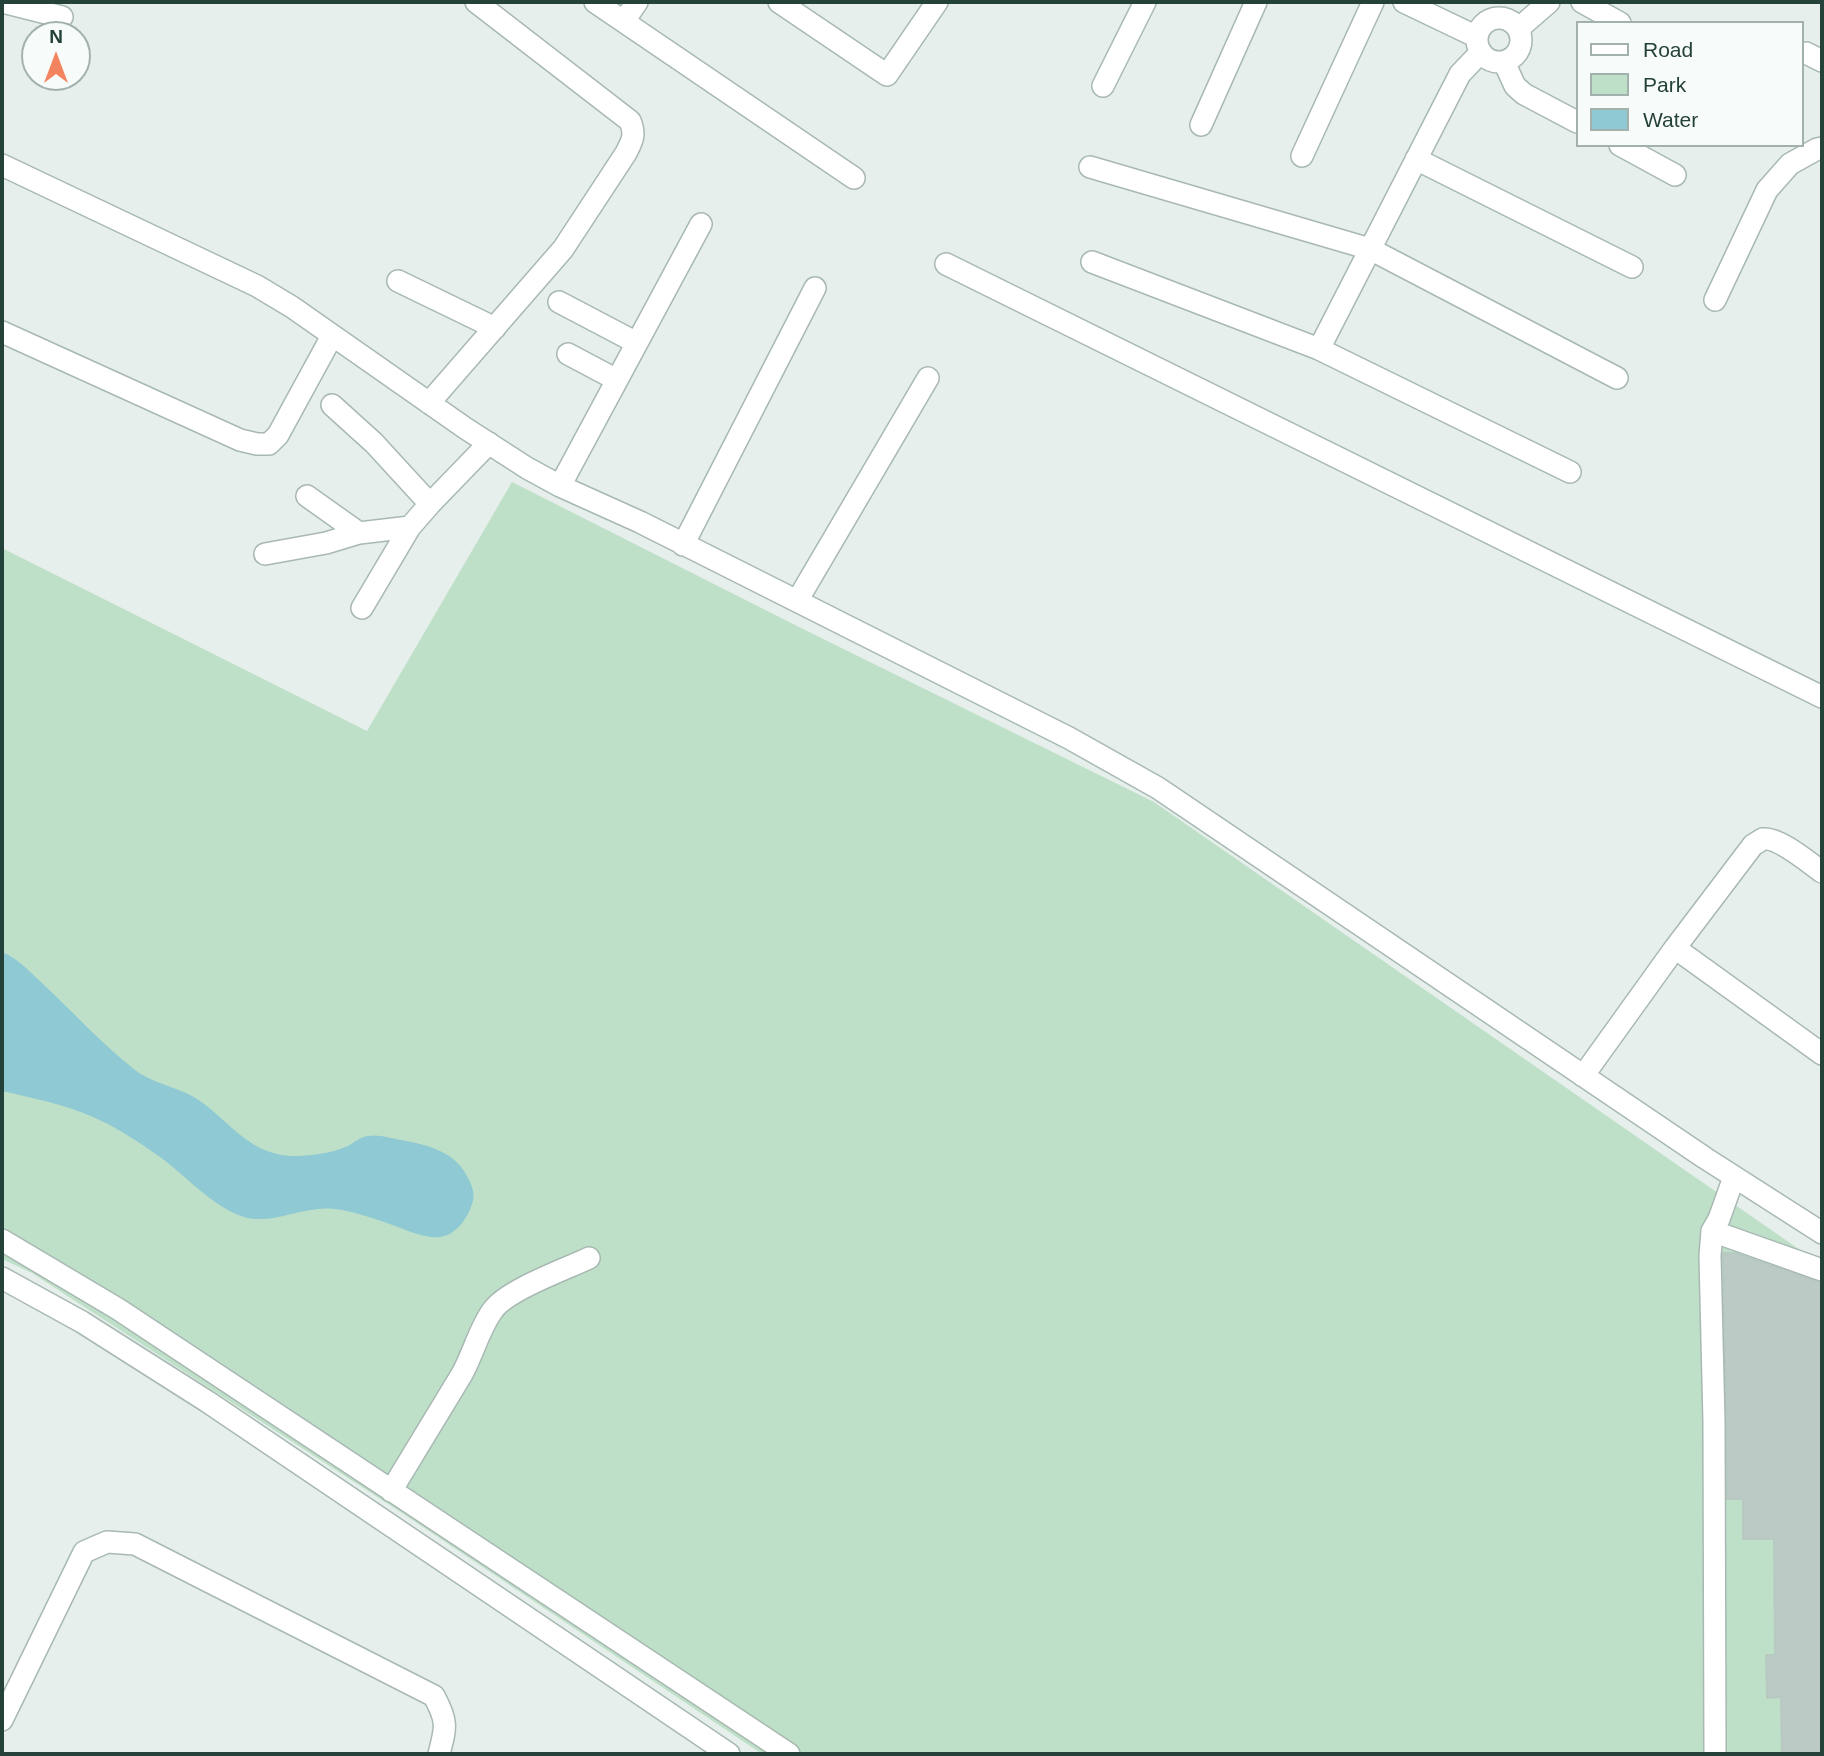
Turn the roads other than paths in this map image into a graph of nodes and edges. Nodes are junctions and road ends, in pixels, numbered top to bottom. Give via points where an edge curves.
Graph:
1 (2, 2) edge
2 (477, 2) edge
3 (596, 2) edge
4 (637, 2) edge
5 (779, 2) edge
6 (937, 2) edge
7 (1144, 2) edge
8 (1256, 2) edge
9 (1373, 2) edge
10 (1404, 2) edge
11 (1549, 2) edge
12 (1582, 2) edge
13 (62, 17) dead end
14 (624, 21) junction
15 (1616, 21) edge
16 (1518, 29) junction
17 (1479, 45) junction
18 (1504, 62) junction
19 (1103, 86) dead end
20 (1576, 121) edge
21 (1200, 125) dead end
22 (1624, 147) edge
23 (1822, 148) edge
24 (1302, 156) dead end
25 (1416, 159) junction
26 (2, 166) edge
27 (1090, 167) dead end
28 (1675, 175) dead end
29 (854, 178) dead end
30 (701, 224) dead end
31 (1370, 249) junction
32 (1092, 262) dead end
33 (946, 264) dead end
34 (1632, 267) dead end
35 (398, 281) dead end
36 (815, 288) dead end
37 (1715, 300) dead end
38 (559, 302) dead end
39 (495, 328) junction
40 (2, 332) edge
41 (332, 336) junction
42 (637, 343) junction
43 (1319, 349) junction
44 (568, 354) dead end
45 (928, 378) dead end
46 (1616, 378) dead end
47 (617, 380) junction
48 (429, 403) junction
49 (332, 405) dead end
50 (489, 443) junction
51 (1570, 472) dead end
52 (560, 486) junction
53 (307, 496) dead end
54 (429, 504) junction
55 (410, 527) junction
56 (359, 533) junction
57 (683, 545) junction
58 (265, 554) dead end
59 (797, 601) junction
60 (362, 608) dead end
61 (1822, 697) edge
62 (1822, 872) edge
63 (1675, 947) junction
64 (1822, 1054) edge
65 (1583, 1076) junction
66 (1734, 1177) junction
67 (1712, 1231) junction
68 (1822, 1233) edge
69 (2, 1240) edge
70 (589, 1258) dead end
71 (1822, 1270) edge
72 (2, 1278) edge
73 (391, 1491) junction
74 (2, 1720) edge
75 (439, 1754) edge
76 (729, 1754) edge
77 (789, 1754) edge
78 (1715, 1754) edge

1 - 13 street
2 - 39 street via 630,121 634,131 626,153 563,249
3 - 14 street
4 - 14 street
5 - 6 street via 887,75
7 - 19 street
8 - 21 street
9 - 24 street
10 - 17 street
11 - 16 street
12 - 15 street
14 - 29 street
16 - 17 street via 1510,21 1490,20 1482,27
16 - 18 street via 1520,49
17 - 18 street via 1484,56
17 - 25 street
18 - 20 street via 1524,94
22 - 28 street
23 - 37 street via 1790,164 1767,190
25 - 31 street
25 - 34 street
26 - 41 street via 257,286
27 - 31 street
30 - 42 street
31 - 43 street
31 - 46 street
32 - 43 street
33 - 61 street
35 - 39 street
36 - 57 street
38 - 42 street
39 - 48 street
40 - 41 street via 240,440 257,443 269,443 278,435
41 - 48 street
42 - 47 street
43 - 51 street
44 - 47 street
45 - 59 street
47 - 52 street
48 - 50 street
49 - 54 street
50 - 52 street
50 - 54 street
52 - 57 street
53 - 56 street
54 - 55 street
55 - 56 street
55 - 60 street
56 - 58 street
57 - 59 street
59 - 65 street via 1158,788
62 - 63 street via 1781,843 1762,839
63 - 64 street
63 - 65 street
65 - 66 street
66 - 67 street
66 - 68 street
67 - 71 street
67 - 78 street
69 - 73 street via 118,1309
70 - 73 street via 523,1287 494,1307 462,1374
72 - 76 street via 82,1322 208,1402
73 - 77 street
74 - 75 street via 84,1552 107,1542 135,1544 434,1696 446,1729

